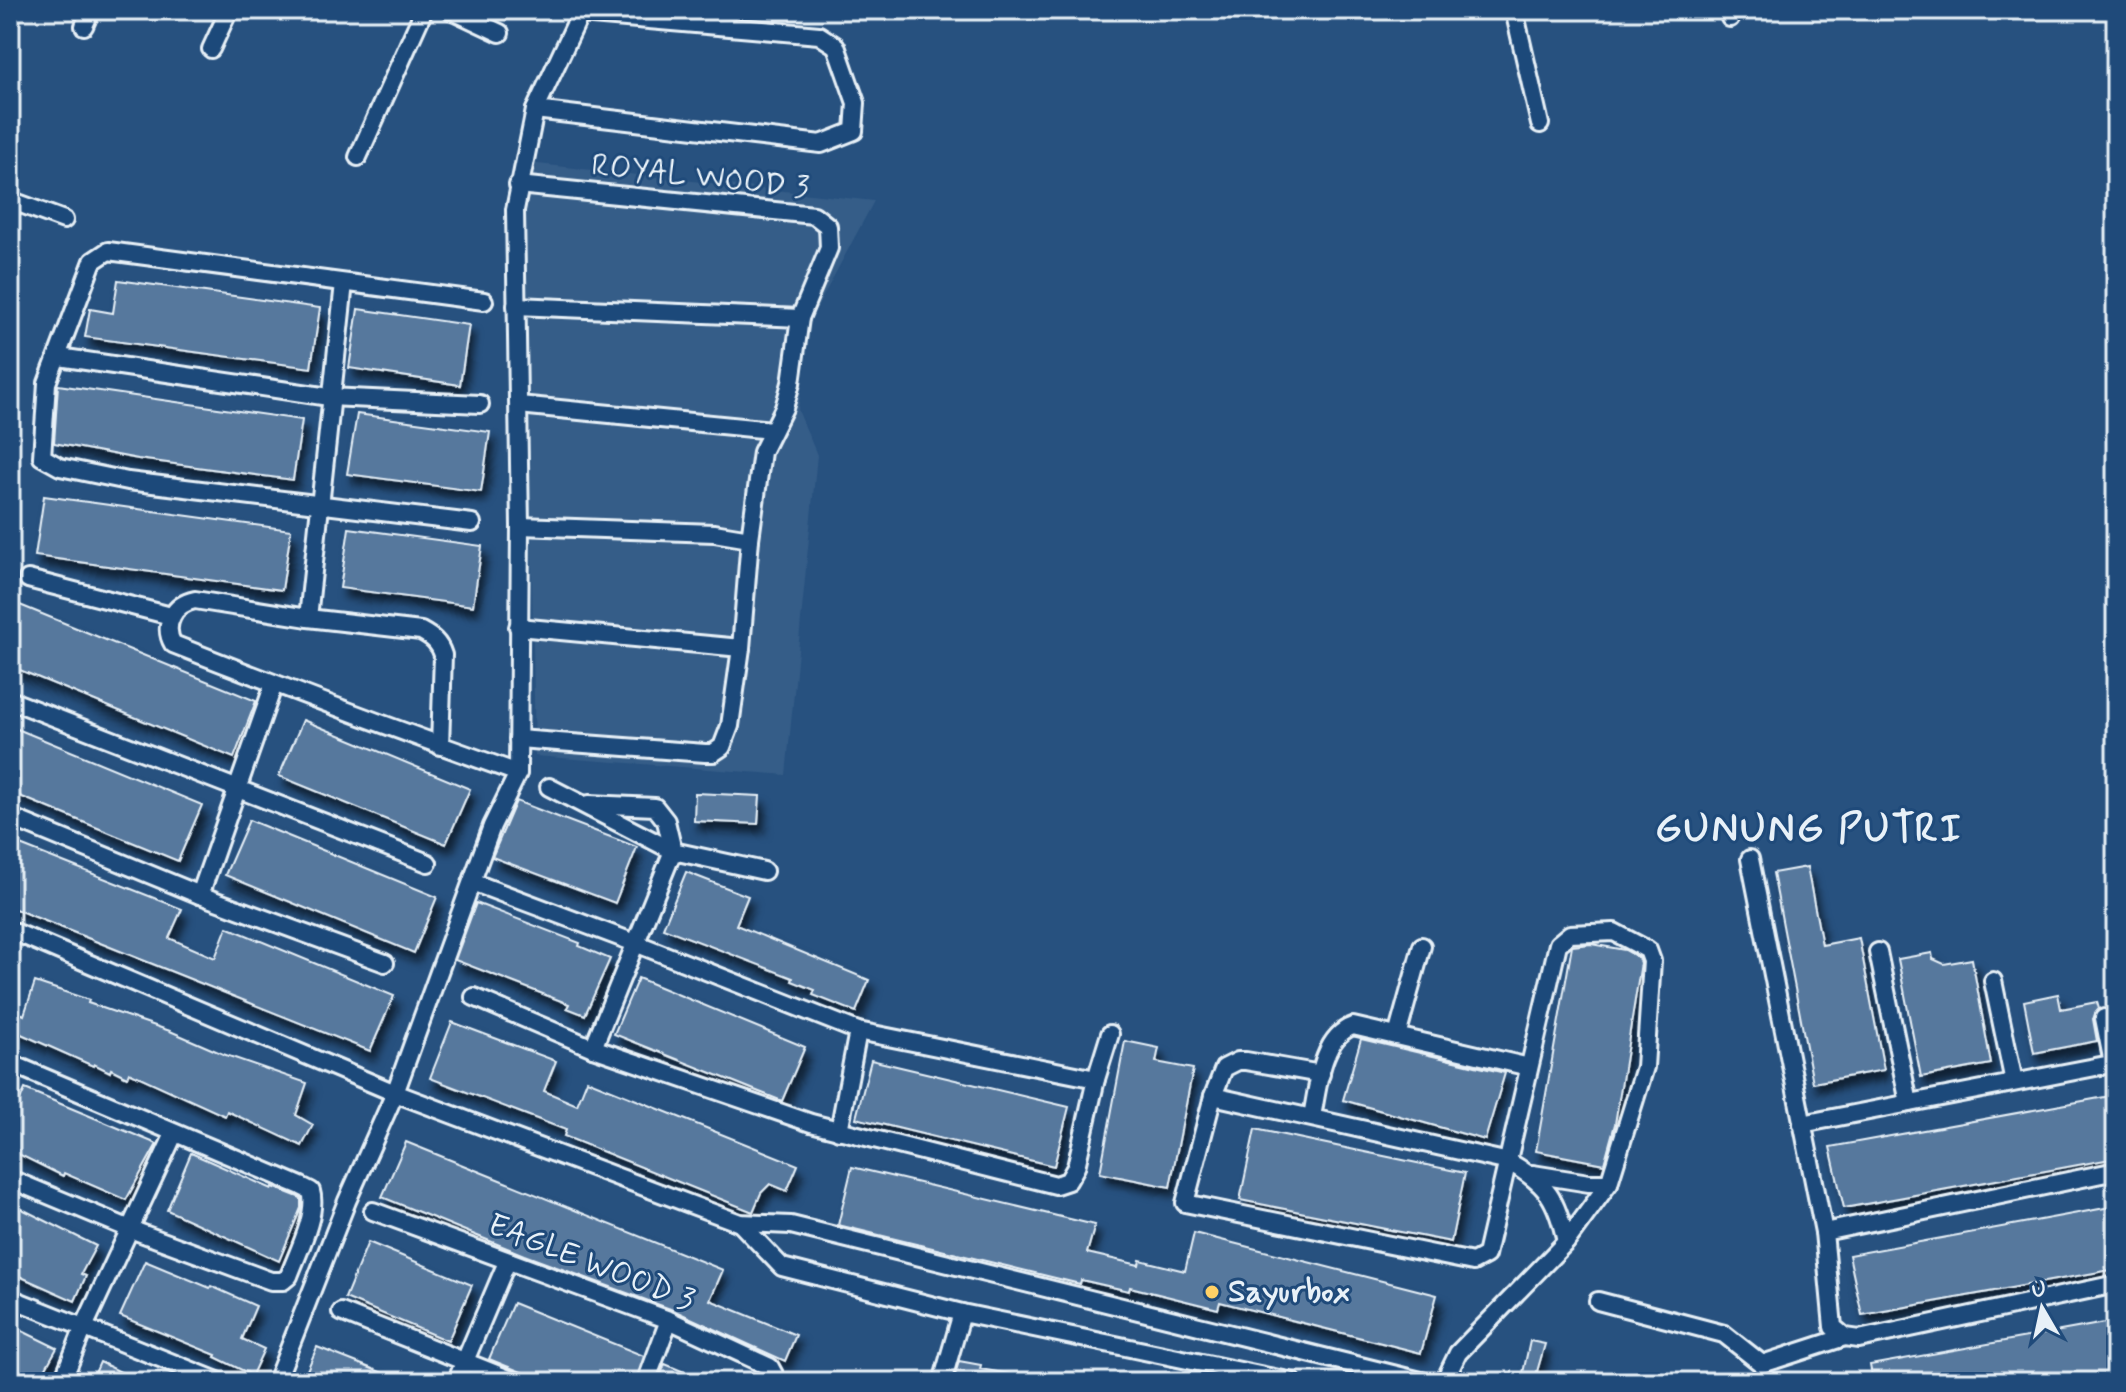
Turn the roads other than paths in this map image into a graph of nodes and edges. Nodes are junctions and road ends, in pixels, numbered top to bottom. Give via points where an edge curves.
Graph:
1 (229, 10) edge
2 (424, 10) edge
3 (451, 10) edge
4 (1514, 10) edge
5 (581, 12) edge
6 (500, 33) dead end
7 (211, 49) dead end
8 (535, 110) junction
9 (1540, 124) dead end
10 (358, 157) dead end
11 (518, 185) junction
12 (10, 200) edge
13 (64, 220) dead end
14 (344, 283) junction
15 (484, 301) dead end
16 (516, 306) junction
17 (800, 318) junction
18 (59, 357) junction
19 (329, 397) junction
20 (480, 404) dead end
21 (519, 405) junction
22 (772, 430) junction
23 (319, 504) junction
24 (472, 523) dead end
25 (520, 526) junction
26 (750, 539) junction
27 (28, 579) dead end
28 (171, 616) junction
29 (308, 618) junction
30 (518, 627) junction
31 (741, 648) junction
32 (274, 684) junction
33 (10, 700) edge
34 (518, 739) junction
35 (440, 746) junction
36 (518, 773) junction
37 (549, 787) dead end
38 (237, 788) junction
39 (581, 803) junction
40 (10, 817) edge
41 (673, 851) junction
42 (1750, 859) dead end
43 (428, 863) dead end
44 (764, 871) dead end
45 (472, 882) junction
46 (200, 895) junction
47 (10, 930) edge
48 (635, 943) junction
49 (1422, 946) dead end
50 (1878, 952) dead end
51 (385, 963) dead end
52 (1993, 981) dead end
53 (474, 997) dead end
54 (2104, 1018) dead end
55 (858, 1031) junction
56 (1110, 1034) dead end
57 (1397, 1036) junction
58 (593, 1048) junction
59 (10, 1063) edge
60 (2114, 1063) edge
61 (1529, 1067) junction
62 (1321, 1074) junction
63 (1096, 1079) junction
64 (2014, 1082) junction
65 (395, 1093) junction
66 (1213, 1096) junction
67 (1909, 1103) junction
68 (1312, 1116) junction
69 (1802, 1124) junction
70 (839, 1131) junction
71 (174, 1134) junction
72 (1509, 1162) junction
73 (2116, 1171) edge
74 (1528, 1173) junction
75 (10, 1179) edge
76 (1609, 1183) junction
77 (373, 1211) dead end
78 (740, 1223) junction
79 (130, 1229) junction
80 (1824, 1232) junction
81 (1566, 1242) junction
82 (507, 1262) junction
83 (2116, 1284) edge
84 (10, 1298) edge
85 (1598, 1301) dead end
86 (341, 1312) dead end
87 (962, 1313) junction
88 (669, 1320) junction
89 (84, 1327) junction
90 (1845, 1337) junction
91 (464, 1362) junction
92 (62, 1382) edge
93 (220, 1382) edge
94 (276, 1382) edge
95 (456, 1382) edge
96 (516, 1382) edge
97 (646, 1382) edge
98 (778, 1382) edge
99 (942, 1382) edge
100 (1293, 1382) edge
101 (1425, 1382) edge
102 (1444, 1382) edge

1 - 7 street
2 - 10 street
3 - 6 street
4 - 9 street
5 - 8 street
5 - 8 street via 819,35 836,46 856,103 854,131 821,144
8 - 11 street
11 - 16 street
11 - 17 street, ROYAL WOOD 3 via 814,215 825,222 829,248
12 - 13 street
14 - 15 street
14 - 18 street via 108,251 93,261
14 - 19 street
16 - 17 street
16 - 21 street
17 - 22 street via 791,383
18 - 19 street
18 - 23 street via 47,383 42,457 60,467 128,481
19 - 20 street
19 - 23 street
21 - 22 street
21 - 25 street
22 - 26 street via 762,452
23 - 24 street
23 - 29 street
25 - 26 street
25 - 30 street
26 - 31 street
27 - 28 street
28 - 29 street via 195,600
28 - 32 street via 173,644
29 - 35 street via 421,631 434,639 443,655
30 - 31 street
30 - 34 street
31 - 34 street via 728,734 713,753
32 - 35 street
32 - 38 street
33 - 38 street
34 - 36 street
35 - 36 street
36 - 45 street
37 - 39 street
38 - 43 street
38 - 46 street
39 - 41 street
39 - 41 street via 655,807 666,821
40 - 46 street
41 - 44 street
41 - 48 street
42 - 69 street
45 - 48 street
45 - 65 street
46 - 51 street
47 - 65 street
48 - 55 street
48 - 58 street
49 - 57 street
50 - 67 street
52 - 64 street
53 - 58 street
54 - 60 street
55 - 63 street
55 - 70 street
56 - 63 street
57 - 61 street
57 - 62 street via 1357,1026 1345,1030 1335,1038
58 - 70 street
59 - 71 street
60 - 64 street
61 - 72 street
61 - 76 street via 1555,950 1562,940 1570,934 1614,932 1648,950 1652,961 1645,1067
62 - 66 street via 1238,1061 1224,1068
62 - 68 street
63 - 70 street via 1076,1167 1068,1181 1056,1185
64 - 67 street
65 - 78 street
65 - 94 street
66 - 68 street
66 - 72 street via 1185,1203 1473,1262 1486,1255
67 - 69 street
68 - 72 street
69 - 80 street
71 - 79 street
71 - 79 street via 311,1191 312,1212 289,1276 271,1281
72 - 74 street
73 - 80 street
74 - 76 street
74 - 81 street via 1551,1196
75 - 79 street
76 - 81 street
77 - 82 street, EAGLE WOOD 3
78 - 87 street via 782,1267
78 - 101 street via 791,1225
79 - 89 street
80 - 90 street via 1833,1327
81 - 102 street via 1458,1353
82 - 88 street, EAGLE WOOD 3
82 - 91 street
83 - 90 street via 1859,1339
84 - 89 street
85 - 90 street via 1724,1334 1762,1364
86 - 91 street
87 - 99 street
87 - 100 street
88 - 97 street
88 - 98 street, EAGLE WOOD 3 via 770,1367
89 - 92 street
89 - 93 street
91 - 95 street
91 - 96 street

